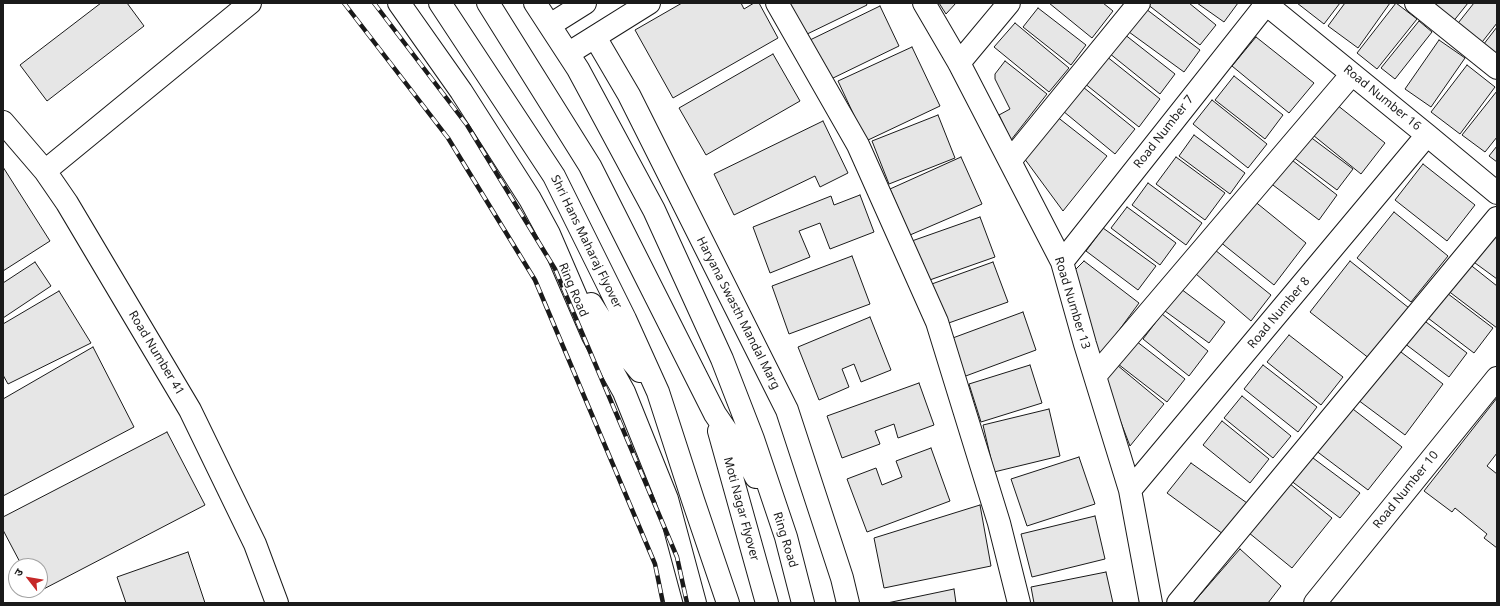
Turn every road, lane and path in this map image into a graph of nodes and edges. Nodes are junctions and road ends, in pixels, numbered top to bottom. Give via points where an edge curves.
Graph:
1 (250, 3) edge
2 (399, 3) edge
3 (440, 3) edge
4 (488, 3) edge
5 (535, 3) edge
6 (585, 3) edge
7 (649, 3) edge
8 (777, 3) edge
9 (924, 3) edge
10 (1009, 3) edge
11 (1139, 3) edge
12 (1416, 3) edge
13 (1266, 4) edge
14 (550, 25) junction
15 (595, 37) junction
16 (569, 54) junction
17 (959, 63) junction
18 (1497, 68) edge
19 (1352, 74) junction
20 (3, 122) edge
21 (1427, 135) junction
22 (1010, 161) junction
23 (45, 171) junction
24 (1497, 193) edge
25 (1497, 218) edge
26 (549, 234) junction
27 (1062, 262) junction
28 (1095, 376) junction
29 (1497, 378) edge
30 (658, 392) junction
31 (715, 414) junction
32 (1130, 490) junction
33 (786, 537) junction
34 (277, 603) edge
35 (695, 603) edge
36 (728, 603) edge
37 (767, 603) edge
38 (803, 603) edge
39 (848, 603) edge
40 (1019, 603) edge
41 (1151, 603) edge
42 (1178, 603) edge
43 (1315, 603) edge

1 - 23 street
2 - 26 street, Ring Road via 461,91 530,199
3 - 30 street, Shri Hans Maharaj Flyover via 554,176
4 - 31 street via 590,166
5 - 14 street, Ring Road
6 - 14 street
7 - 15 street
8 - 40 street via 858,145 937,322 998,523
9 - 17 street, Road Number 13
10 - 17 street
11 - 22 street
12 - 18 street
13 - 19 street, Road Number 16
13 - 27 street, Road Number 7
14 - 16 street, Ring Road
15 - 16 street
15 - 39 street, Haryana Swasth Mandal Marg via 629,95 787,410
16 - 33 street, Ring Road via 654,210 722,359
17 - 22 street, Road Number 13
19 - 21 street, Road Number 16
19 - 28 street
20 - 23 street, Road Number 41
21 - 24 street, Road Number 16
21 - 32 street, Road Number 8
22 - 27 street, Road Number 13
23 - 34 street, Road Number 41 via 67,203 190,410 254,544
25 - 42 street
26 - 30 street via 612,337
26 - 35 street, Ring Road via 593,336 624,392 667,499
27 - 28 street, Road Number 13
28 - 32 street, Road Number 13
29 - 43 street, Road Number 10
30 - 36 street, Shri Hans Maharaj Flyover
31 - 33 street via 749,464
31 - 37 street, Moti Nagar Flyover
32 - 41 street, Road Number 13
33 - 38 street, Ring Road

